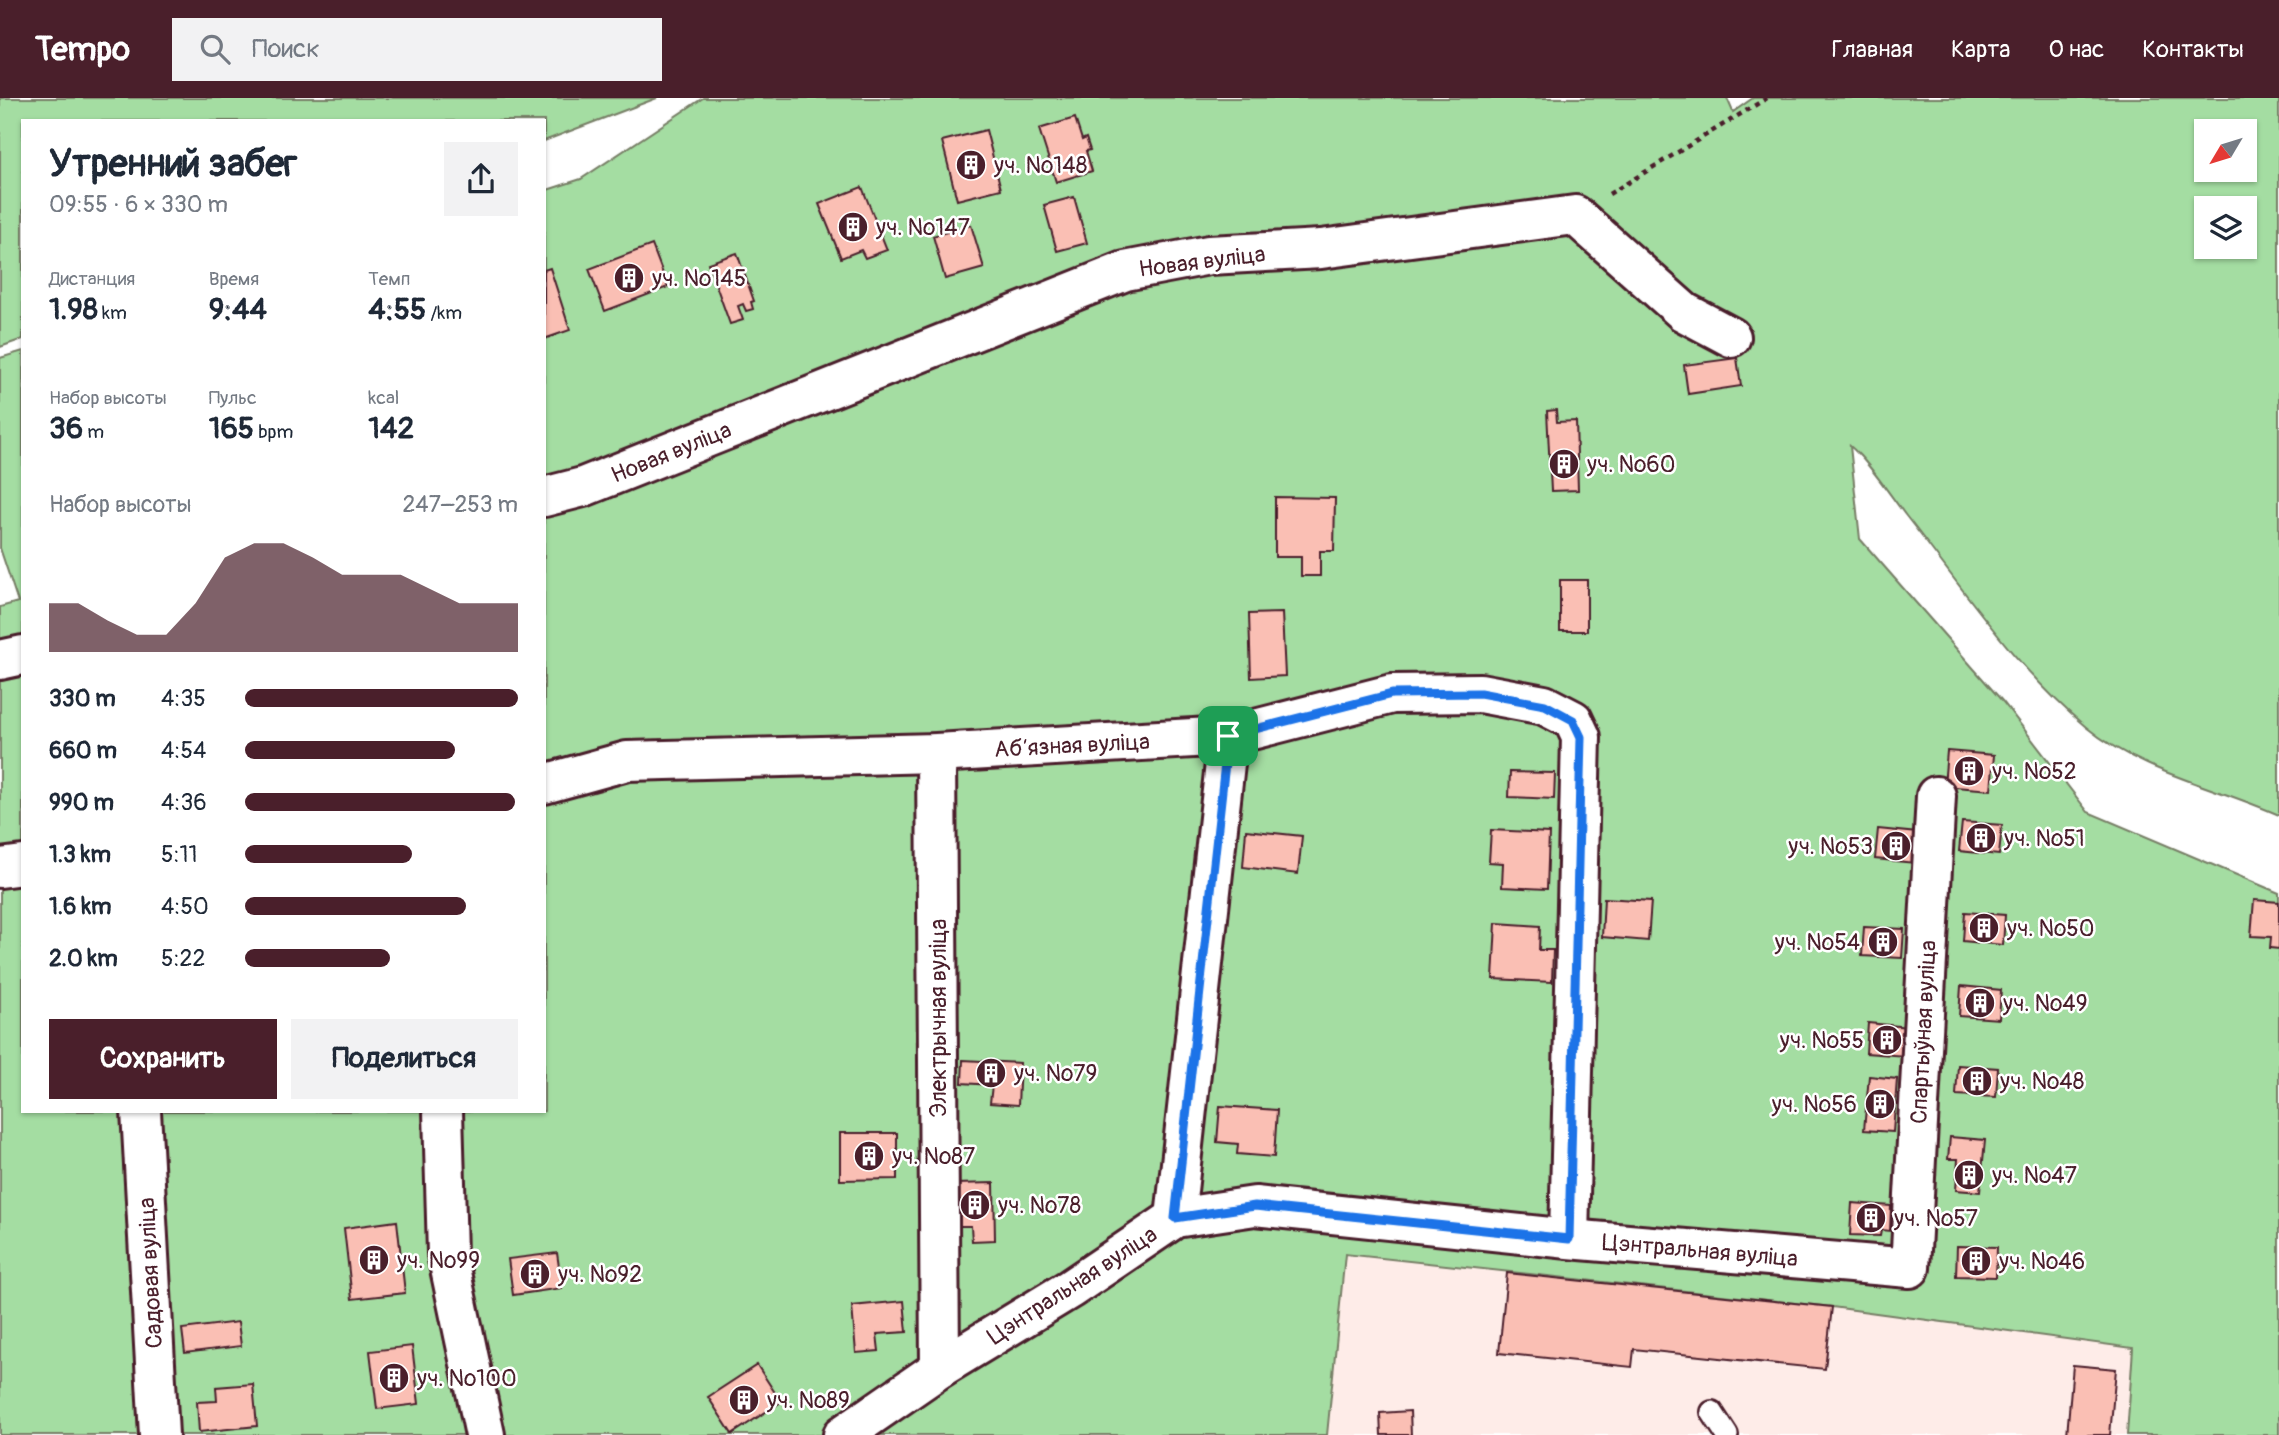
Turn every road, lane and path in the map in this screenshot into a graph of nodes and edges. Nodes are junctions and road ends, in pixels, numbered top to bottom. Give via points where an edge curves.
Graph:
1 (1767, 98) edge
2 (1575, 215) junction
3 (1731, 337) dead end
4 (546, 496) edge
5 (21, 655) edge
6 (0, 660) edge
7 (1228, 736) junction
8 (936, 753) junction
9 (546, 783) edge
10 (1937, 796) dead end
11 (21, 865) edge
12 (0, 868) edge
13 (141, 1113) edge
14 (443, 1113) edge
15 (1175, 1218) junction
16 (1569, 1239) junction
17 (1910, 1268) joint
18 (940, 1368) junction
19 (1712, 1412) dead end
20 (159, 1435) edge
21 (485, 1435) edge
22 (843, 1435) edge
23 (1727, 1435) edge

1 - 2 path
2 - 3 street via 1684,312
2 - 4 street, Новая вуліца via 1321,249 1209,255 1125,271 583,487
5 - 6 street
7 - 8 street, Абʼязная вуліца
7 - 15 street
7 - 16 street, Абʼязная вуліца via 1392,694 1480,693 1545,705 1573,720 1581,737
8 - 9 street, Абʼязная вуліца via 627,761
8 - 18 street, Электрычная вуліца
10 - 17 street, Спартыўная вуліца
11 - 12 street
13 - 20 street, Садовая вуліца
14 - 21 street via 447,1254
15 - 16 street, Цэнтральная вуліца via 1255,1206
15 - 18 street, Цэнтральная вуліца
16 - 17 street, Цэнтральная вуліца
18 - 22 street, Цэнтральная вуліца
19 - 23 lane

